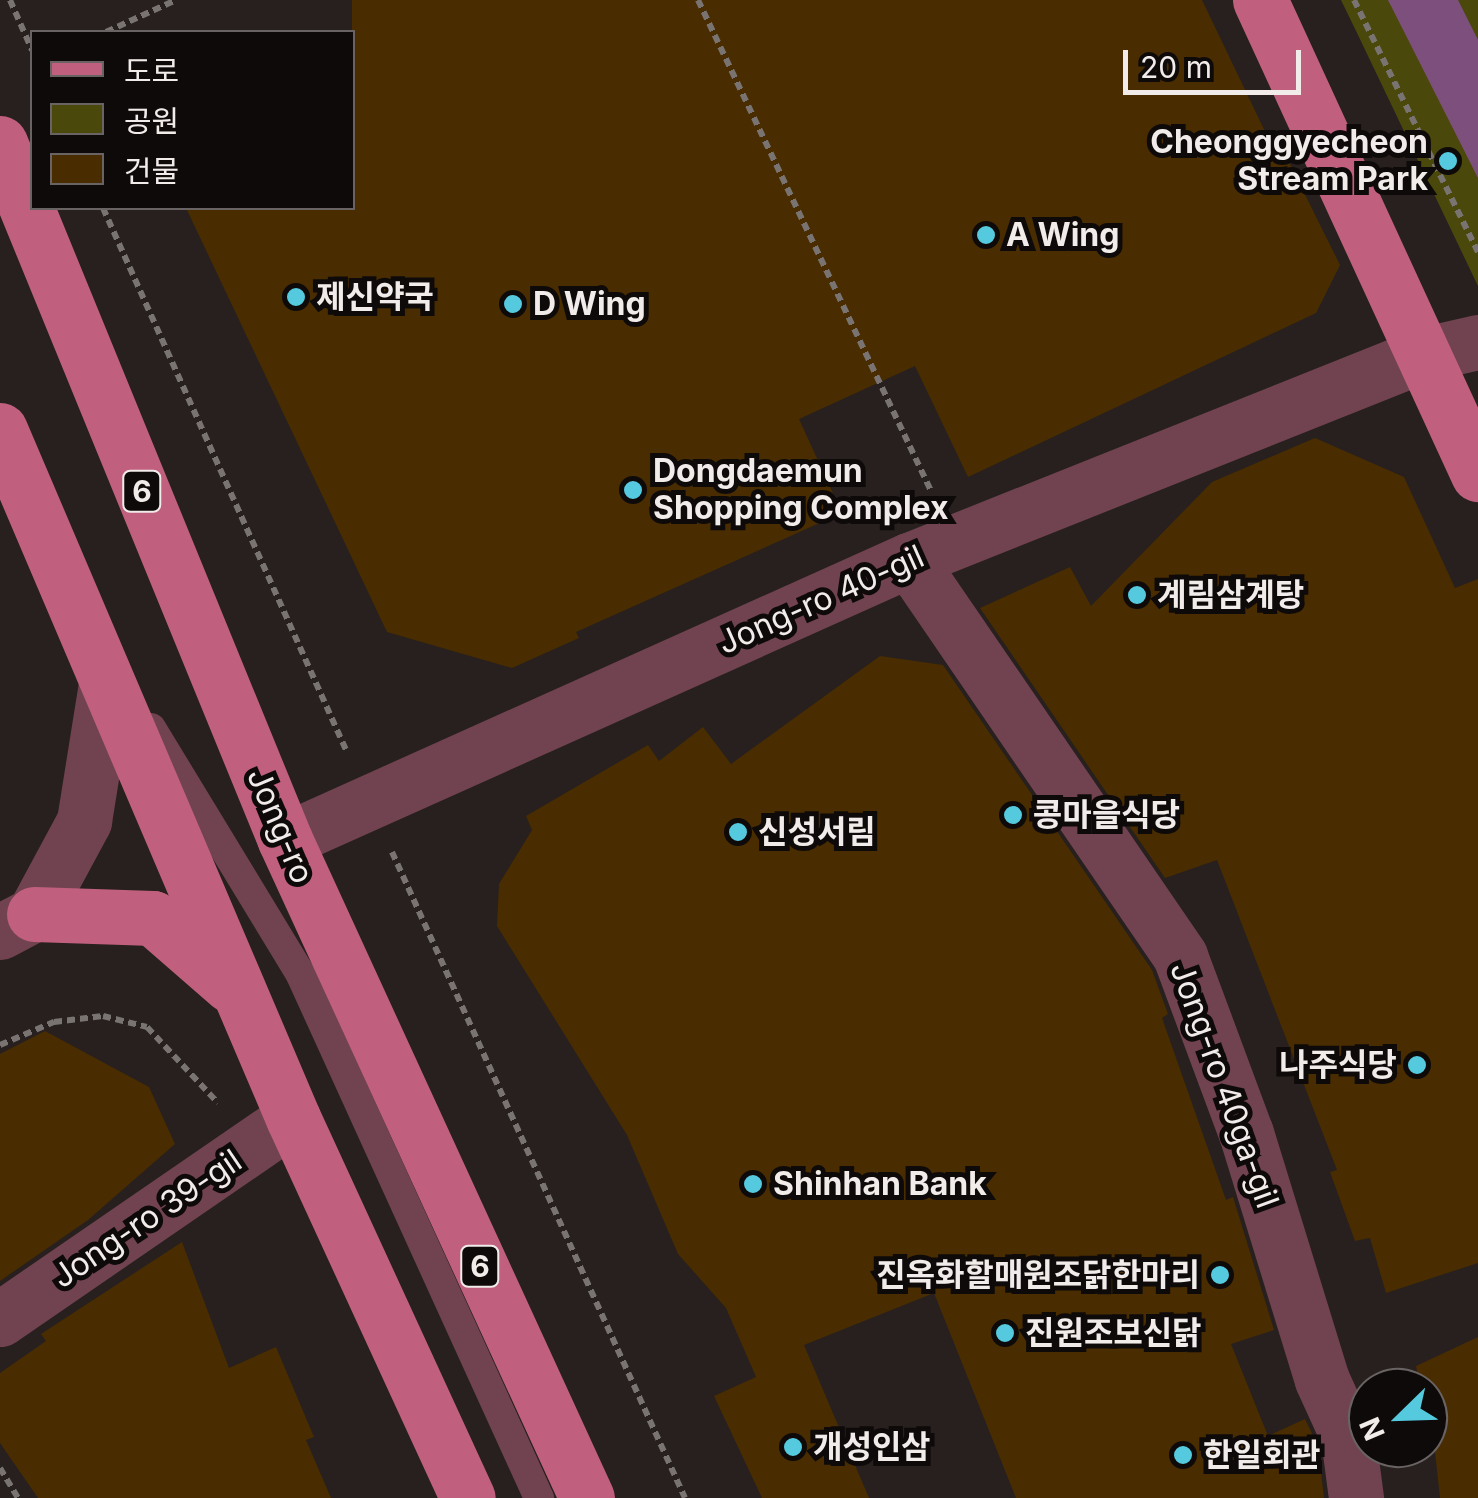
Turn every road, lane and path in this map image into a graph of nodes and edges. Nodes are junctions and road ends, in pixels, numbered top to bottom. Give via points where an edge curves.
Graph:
1 (10, 0) edge
2 (176, 0) edge
3 (698, 0) edge
4 (1260, 0) edge
5 (1354, 0) edge
6 (110, 30) edge
7 (30, 45) edge
8 (0, 143) edge
9 (1478, 252) edge
10 (1478, 342) edge
11 (1425, 354) junction
12 (0, 430) edge
13 (1478, 474) edge
14 (931, 551) junction
15 (82, 614) junction
16 (106, 684) junction
17 (285, 840) junction
18 (17, 923) edge
19 (240, 993) junction
20 (0, 1044) edge
21 (275, 1131) junction
22 (0, 1320) edge
23 (0, 1468) edge
24 (18, 1498) edge
25 (468, 1498) edge
26 (540, 1498) edge
27 (587, 1498) edge
28 (1356, 1498) edge

1 - 7 path
2 - 6 path
3 - 14 path
4 - 11 main road
5 - 9 path
8 - 17 main road, Jong-ro / 6
10 - 11 street, Jong-ro 40-gil
11 - 13 main road
11 - 14 street, Jong-ro 40-gil
12 - 15 main road
14 - 17 street, Jong-ro 40-gil
14 - 28 street, Jong-ro 40ga-gil via 1180,956 1246,1133 1322,1380 1348,1437
15 - 16 main road
15 - 26 lane via 302,975
16 - 18 street via 84,821
16 - 19 main road
17 - 27 main road, Jong-ro / 6
18 - 19 main road via 153,918
19 - 21 main road
20 - 21 path via 54,1022 102,1016 147,1027
21 - 22 street, Jong-ro 39-gil
21 - 25 main road
23 - 24 path

